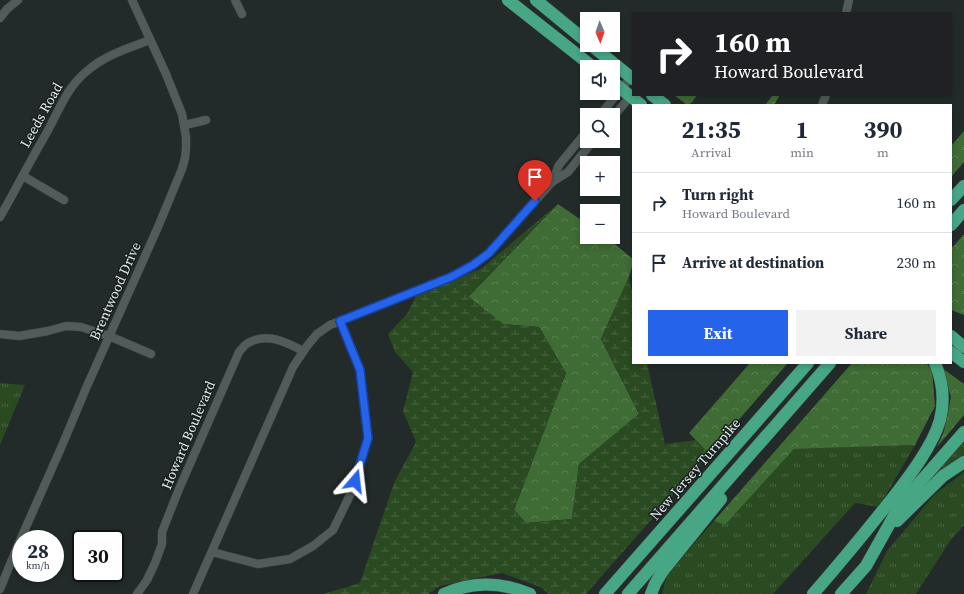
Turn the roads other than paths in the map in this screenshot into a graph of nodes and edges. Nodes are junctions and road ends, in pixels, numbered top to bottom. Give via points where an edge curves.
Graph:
1 (18, 0) edge
2 (132, 0) edge
3 (236, 0) edge
4 (508, 0) edge
5 (536, 0) edge
6 (849, 0) edge
7 (846, 12) edge
8 (242, 14) dead end
9 (0, 18) edge
10 (580, 36) edge
11 (150, 40) junction
12 (600, 52) edge
13 (584, 60) edge
14 (632, 78) edge
15 (624, 90) edge
16 (653, 96) edge
17 (640, 104) edge
18 (664, 104) edge
19 (607, 108) edge
20 (617, 108) edge
21 (206, 120) dead end
22 (185, 125) junction
23 (580, 140) edge
24 (587, 148) edge
25 (23, 176) junction
26 (552, 182) junction
27 (964, 186) edge
28 (952, 199) edge
29 (64, 200) dead end
30 (964, 210) edge
31 (0, 217) edge
32 (952, 224) edge
33 (340, 321) junction
34 (0, 334) edge
35 (110, 336) junction
36 (952, 337) edge
37 (964, 347) edge
38 (303, 351) junction
39 (952, 353) edge
40 (151, 354) dead end
41 (964, 362) edge
42 (807, 364) edge
43 (829, 364) edge
44 (935, 364) edge
45 (964, 423) edge
46 (964, 432) edge
47 (768, 434) junction
48 (964, 462) edge
49 (872, 525) junction
50 (882, 536) junction
51 (212, 552) junction
52 (0, 588) edge
53 (606, 592) edge
54 (137, 594) edge
55 (193, 594) edge
56 (444, 594) edge
57 (463, 594) edge
58 (511, 594) edge
59 (530, 594) edge
60 (628, 594) edge
61 (651, 594) edge
62 (813, 594) edge
63 (841, 594) edge

1 - 9 street
2 - 11 street, Brentwood Drive
3 - 8 street
4 - 13 highway
5 - 10 highway
6 - 7 street
11 - 22 street, Brentwood Drive via 178,102
11 - 25 street, Leeds Road via 94,65 74,84
12 - 14 highway
14 - 15 street
15 - 17 highway
15 - 19 street
15 - 20 street
16 - 18 highway
21 - 22 street
22 - 35 street, Brentwood Drive via 186,148 182,169
23 - 26 street via 559,165
24 - 26 street via 568,172
25 - 29 street
25 - 31 street, Leeds Road
26 - 33 street via 489,253 473,265 451,277
27 - 28 highway
30 - 32 highway
33 - 38 street via 317,334
33 - 51 street via 360,370 368,438 350,495 333,530 313,546 290,559 258,564
34 - 35 street via 19,336 70,326
35 - 40 street
35 - 52 street, Brentwood Drive
36 - 37 highway
38 - 51 street via 293,367
38 - 54 street, Howard Boulevard via 283,341 258,338 247,343 239,352 167,519 155,563
39 - 41 highway
42 - 53 highway, New Jersey Turnpike
43 - 47 highway
44 - 49 highway via 943,393 937,428 918,463
45 - 49 highway via 896,502
46 - 50 highway via 900,505
47 - 60 highway
47 - 61 highway via 738,478 662,572
48 - 50 highway via 943,476
49 - 62 highway
50 - 63 highway via 866,566
51 - 55 street
56 - 59 highway via 459,588 488,584 516,588
57 - 58 highway via 480,591

